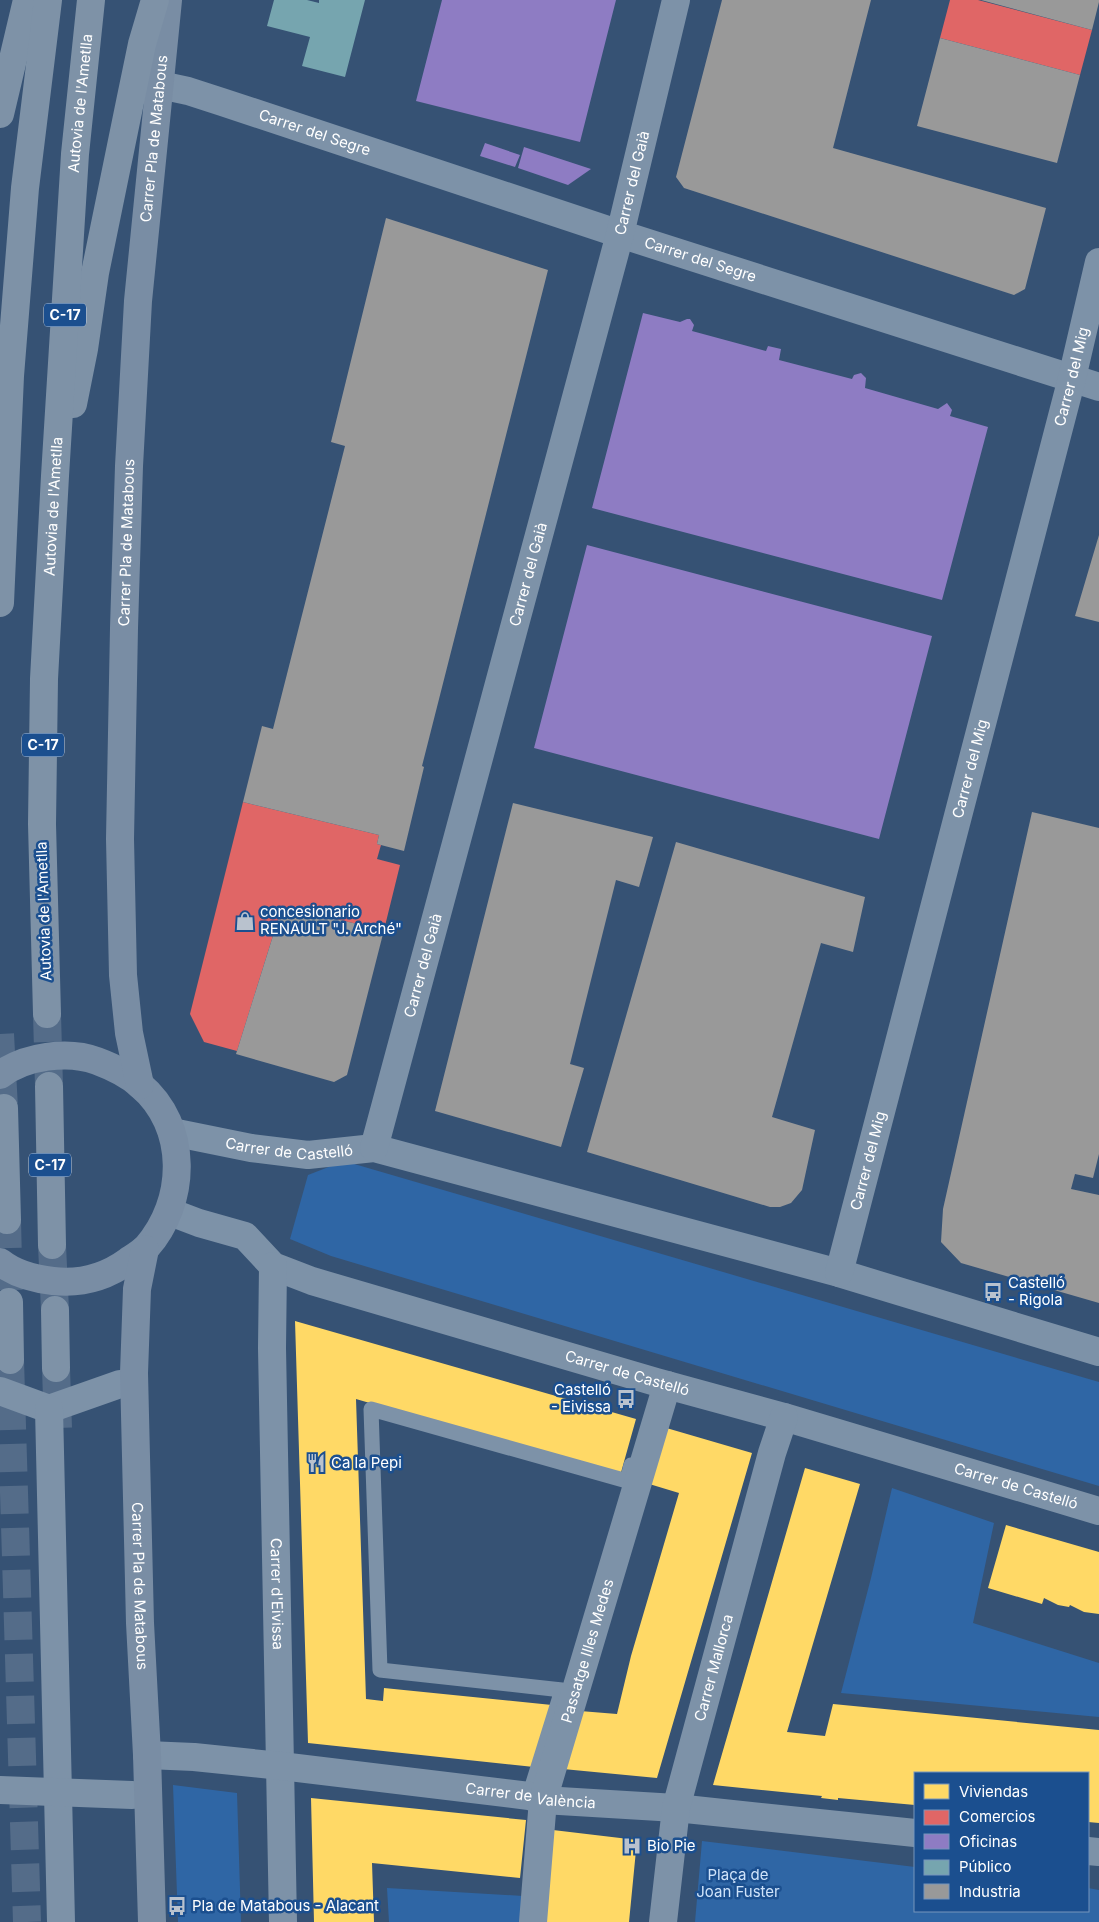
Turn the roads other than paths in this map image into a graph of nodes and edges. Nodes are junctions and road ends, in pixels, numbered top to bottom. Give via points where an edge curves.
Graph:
1 (27, 0) edge
2 (48, 0) edge
3 (91, 0) edge
4 (156, 0) edge
5 (168, 0) edge
6 (676, 0) edge
7 (160, 85) junction
8 (0, 114) edge
9 (620, 234) junction
10 (1099, 262) edge
11 (1072, 378) junction
12 (1099, 387) edge
13 (54, 476) junction
14 (0, 603) edge
15 (47, 1014) tunnel mouth
16 (0, 1076) edge
17 (140, 1085) junction
18 (49, 1086) tunnel mouth
19 (4, 1108) dead end
20 (172, 1132) junction
21 (374, 1148) junction
22 (170, 1212) junction
23 (7, 1220) tunnel mouth
24 (52, 1245) tunnel mouth
25 (145, 1249) junction
26 (0, 1262) edge
27 (273, 1266) junction
28 (839, 1273) junction
29 (9, 1302) tunnel mouth
30 (54, 1310) tunnel mouth
31 (1099, 1352) edge
32 (10, 1360) tunnel mouth
33 (56, 1368) tunnel mouth
34 (120, 1384) dead end
35 (661, 1384) junction
36 (0, 1391) edge
37 (49, 1409) junction
38 (784, 1416) junction
39 (1099, 1511) edge
40 (147, 1754) junction
41 (281, 1766) junction
42 (0, 1790) edge
43 (59, 1792) junction
44 (132, 1795) dead end
45 (536, 1798) junction
46 (676, 1808) junction
47 (914, 1833) edge
48 (60, 1922) edge
49 (152, 1922) edge
50 (284, 1922) edge
51 (533, 1922) edge
52 (662, 1922) edge

1 - 8 highway
2 - 14 highway via 25,188 10,376
3 - 13 highway, Autovia de l'Ametlla / C-17 via 75,154
4 - 13 highway via 142,44 95,273 77,386
5 - 7 main road, Carrer Pla de Matabous
6 - 9 street, Carrer del Gaià
7 - 9 street, Carrer del Segre via 214,99
7 - 17 main road, Carrer Pla de Matabous via 138,301 129,466 120,830 123,975 129,1033
9 - 11 street, Carrer del Segre
9 - 21 street, Carrer del Gaià
10 - 11 street, Carrer del Mig
11 - 12 street, Carrer del Segre
11 - 28 street, Carrer del Mig
13 - 15 highway, Autovia de l'Ametlla / C-17 via 44,679 42,814
16 - 17 main road via 32,1060 61,1055 90,1058 117,1068
17 - 20 main road via 164,1114
18 - 24 highway, C-17
19 - 23 highway
20 - 21 street, Carrer de Castelló via 308,1156
20 - 22 main road via 178,1158 177,1186
21 - 28 street, Carrer de Castelló
22 - 25 main road
22 - 27 street, Carrer de Castelló via 245,1236
25 - 26 main road via 98,1277 67,1282 36,1279
25 - 40 main road, Carrer Pla de Matabous via 136,1298 134,1373
27 - 35 street, Carrer de Castelló via 312,1281
27 - 41 street, Carrer d'Eivissa
28 - 31 street, Carrer de Castelló
29 - 32 highway
30 - 33 highway
34 - 37 street
35 - 38 street, Carrer de Castelló
35 - 45 street, Passatge Illes Medes
35 - 45 lane via 627,1481 371,1409 380,1670 562,1690
36 - 37 street
37 - 43 street
38 - 39 street, Carrer de Castelló
38 - 46 street, Carrer Mallorca
40 - 41 street, Carrer de València
40 - 49 main road, Carrer Pla de Matabous
41 - 45 street, Carrer de València
41 - 50 street, Carrer d'Eivissa
42 - 43 street
43 - 44 street
43 - 48 street
45 - 46 street, Carrer de València
45 - 51 street, Passatge Illes Medes
46 - 47 street, Carrer de València
46 - 52 street, Carrer Mallorca

